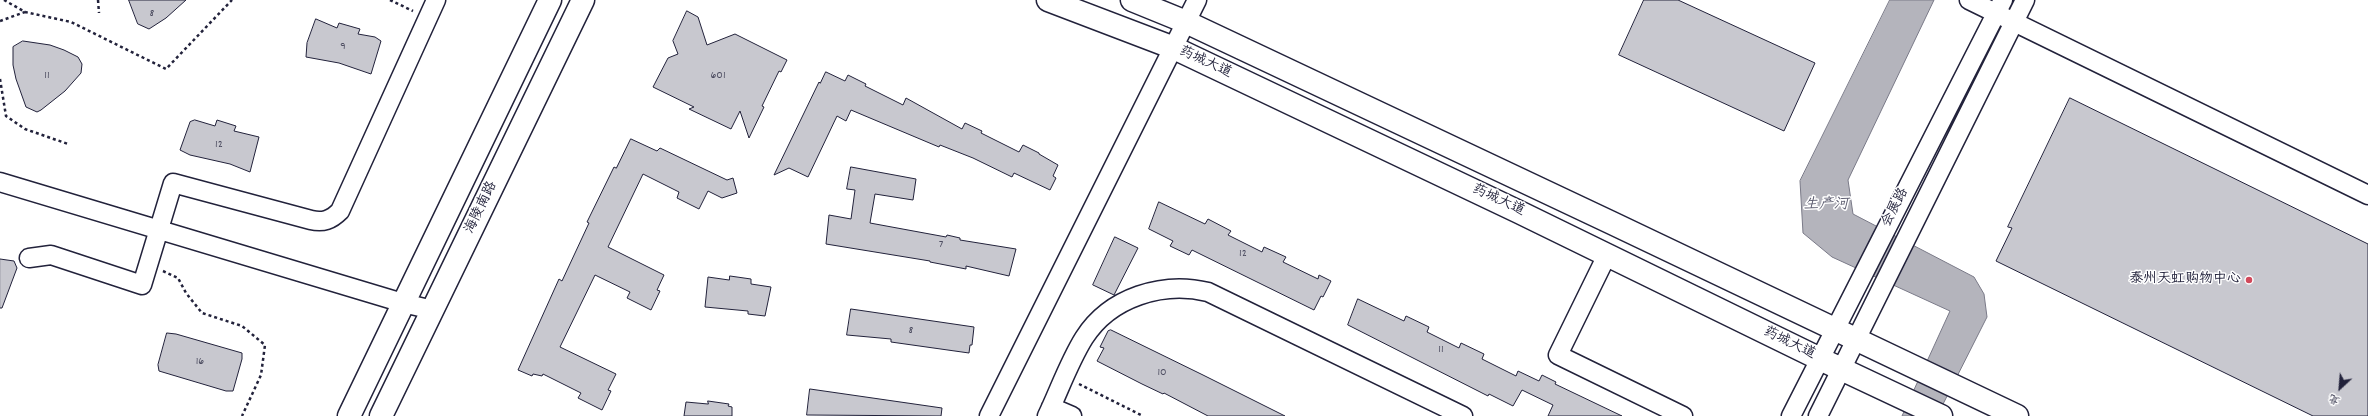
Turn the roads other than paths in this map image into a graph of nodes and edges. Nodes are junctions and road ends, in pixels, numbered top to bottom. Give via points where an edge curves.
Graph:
1 (436, 0) edge
2 (550, 0) edge
3 (583, 0) edge
4 (1048, 0) edge
5 (1132, 0) edge
6 (1197, 0) edge
7 (1969, 0) edge
8 (2025, 0) edge
9 (1999, 7) edge
10 (1186, 22) junction
11 (2014, 22) junction
12 (1174, 48) junction
13 (0, 182) edge
14 (2368, 195) edge
15 (159, 230) junction
16 (1607, 255) junction
17 (29, 258) dead end
18 (403, 303) junction
19 (433, 310) junction
20 (1833, 330) junction
21 (1856, 339) junction
22 (1820, 359) junction
23 (1842, 369) junction
24 (1049, 411) edge
25 (349, 416) edge
26 (381, 416) edge
27 (989, 416) edge
28 (1072, 416) edge
29 (1463, 416) edge
30 (1683, 416) edge
31 (1791, 416) edge
32 (1818, 416) edge
33 (1941, 416) edge
34 (2017, 416) edge

1 - 15 street via 340,211 334,217 322,222 311,220 173,184
2 - 18 main road
3 - 19 main road, 海陵南路
4 - 12 main road, 药城大道
5 - 10 main road, 药城大道
6 - 10 street
7 - 9 street
8 - 11 street, 会展路
9 - 11 street
9 - 20 street, 会展路
10 - 12 street
10 - 20 main road, 药城大道 via 1533,184
11 - 14 street
11 - 21 street, 会展路
12 - 16 main road, 药城大道
12 - 27 street
13 - 15 street
15 - 17 street via 142,285 52,255
15 - 18 street
16 - 22 main road, 药城大道
16 - 30 street via 1558,355
18 - 19 street
18 - 25 main road
19 - 26 main road, 海陵南路
20 - 21 main road, 药城大道
20 - 22 street, 会展路
21 - 23 street, 会展路
21 - 34 main road, 药城大道
22 - 23 main road, 药城大道
22 - 31 street, 会展路
23 - 32 street, 会展路
23 - 33 main road, 药城大道
24 - 28 street
24 - 29 street via 1084,338 1108,313 1144,294 1173,288 1191,288 1208,292

